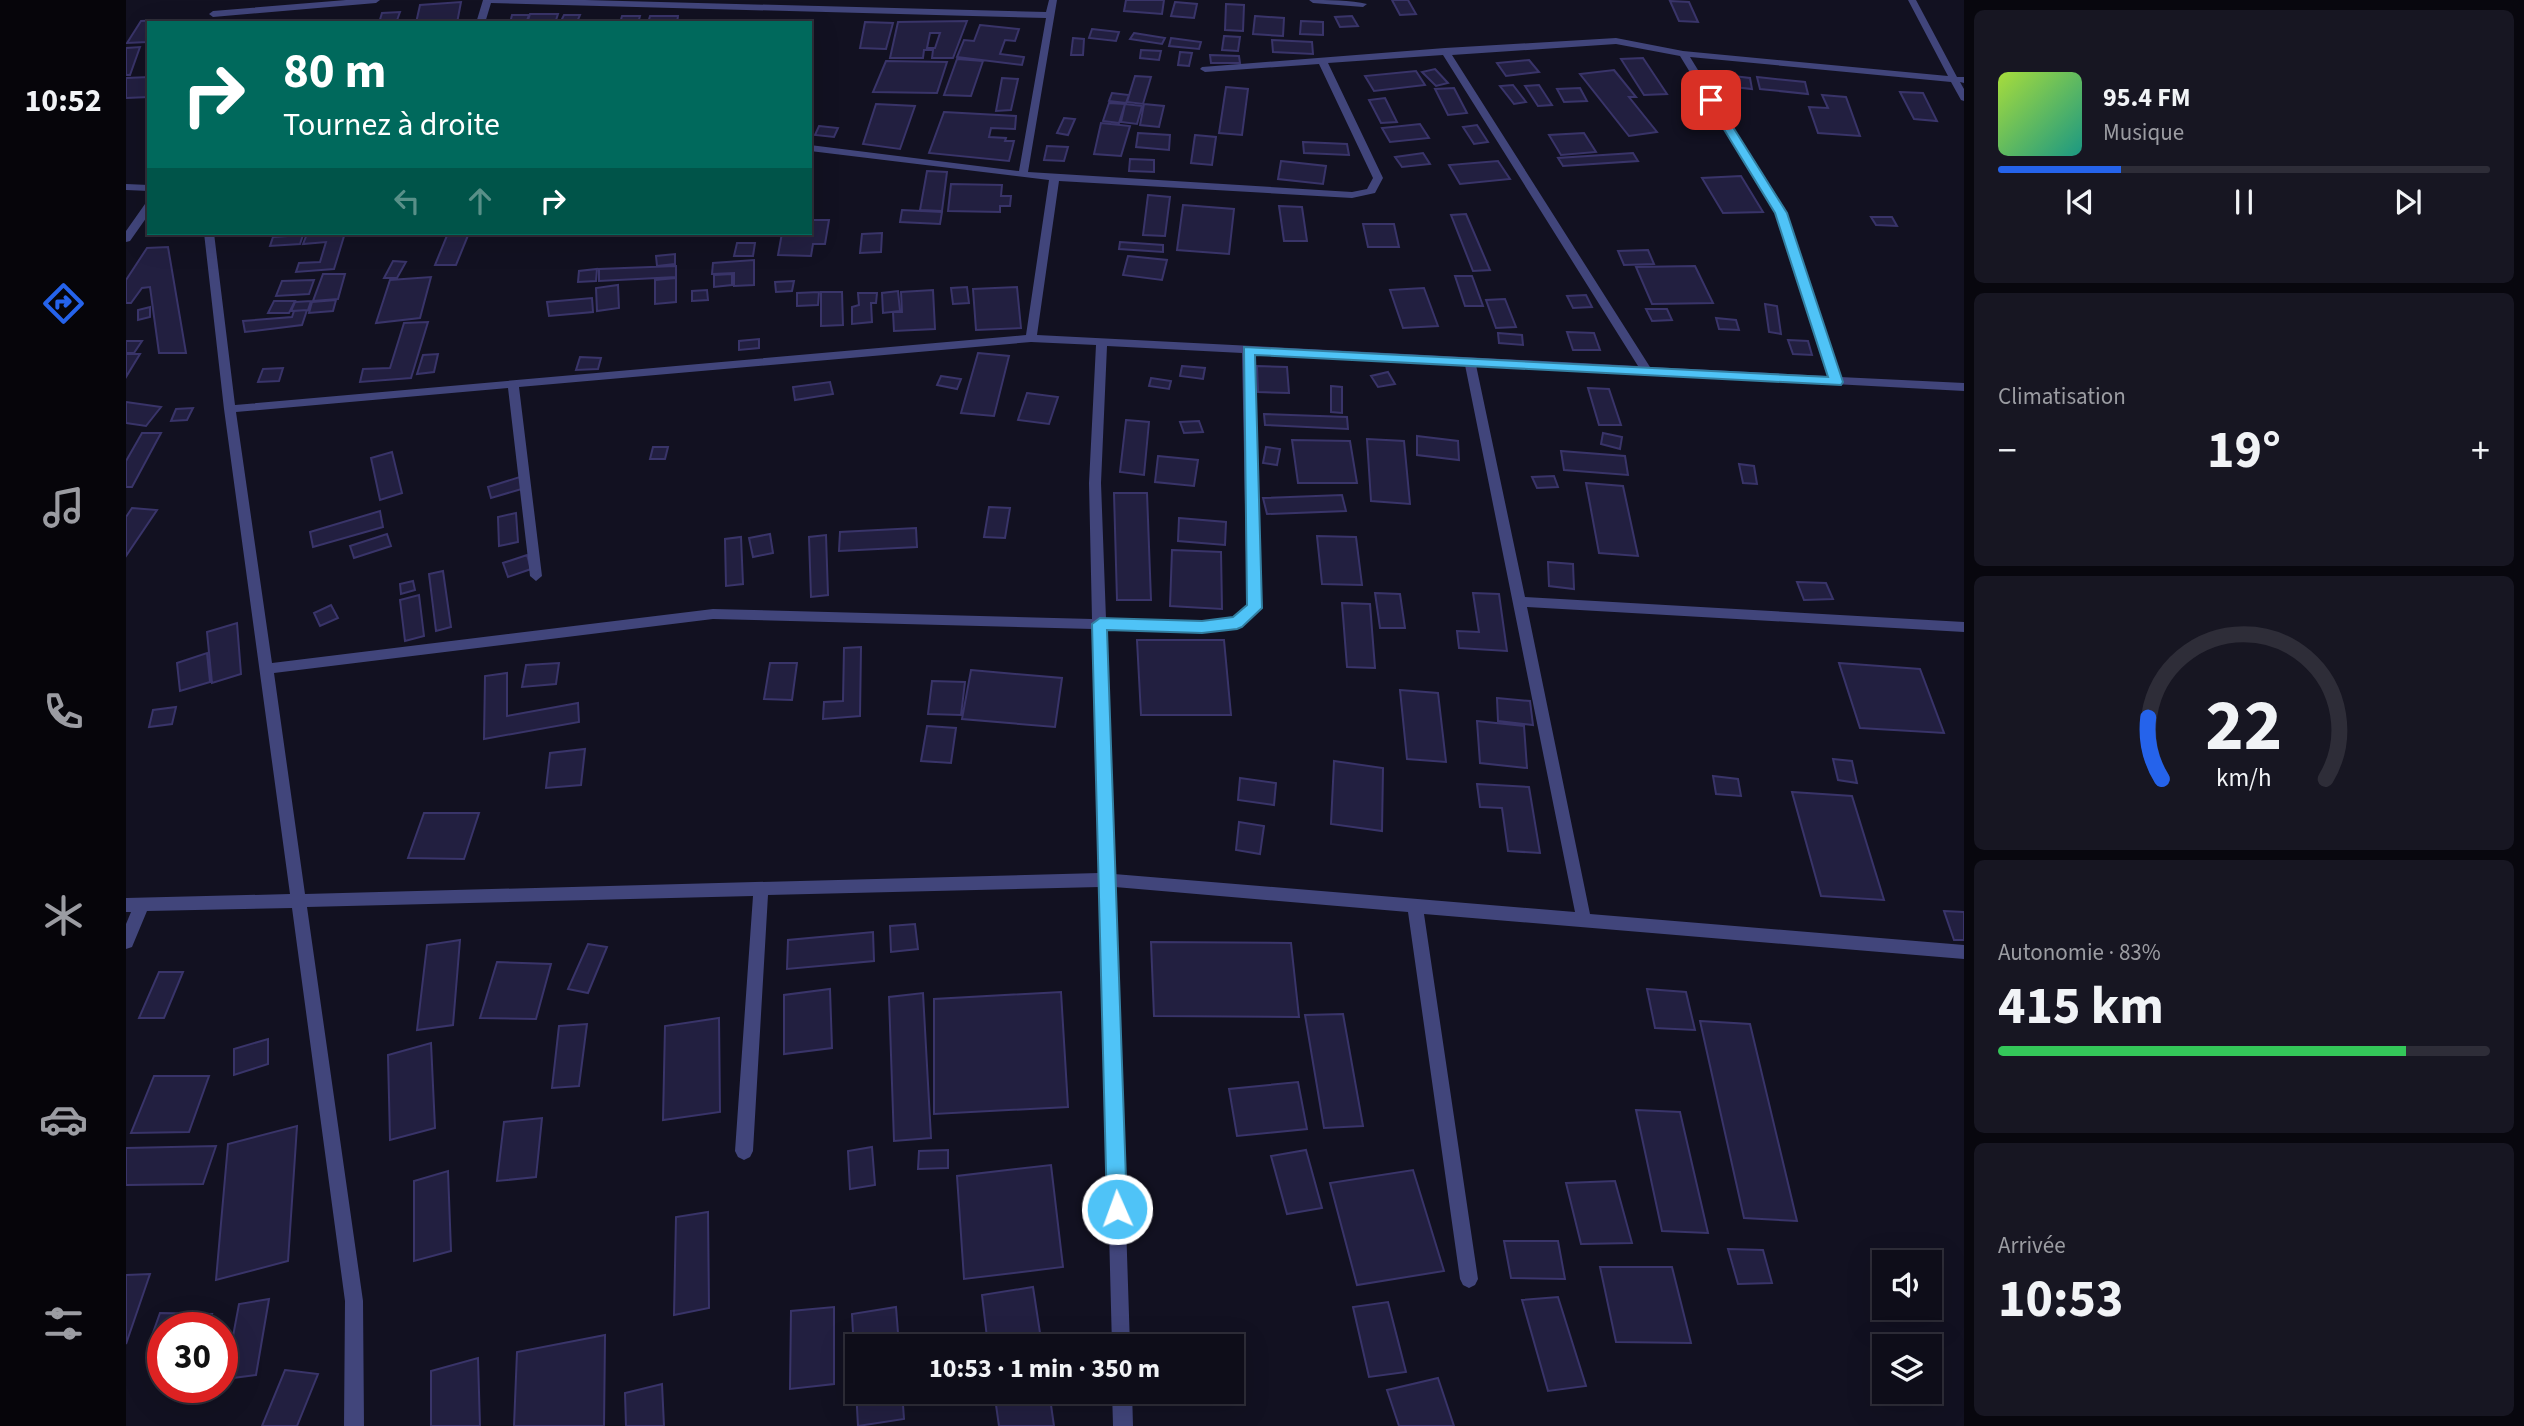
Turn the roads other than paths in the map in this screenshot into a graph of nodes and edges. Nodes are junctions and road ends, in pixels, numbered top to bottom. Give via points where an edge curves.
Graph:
1 (214, 0) edge
2 (376, 0) edge
3 (487, 0) edge
4 (1053, 0) edge
5 (1313, 0) edge
6 (1912, 0) edge
7 (1363, 4) dead end
8 (1050, 15) junction
9 (212, 18) edge
10 (481, 21) edge
11 (1446, 51) junction
12 (1683, 54) junction
13 (1322, 60) junction
14 (1205, 69) dead end
15 (1959, 79) edge
16 (1964, 98) edge
17 (812, 148) edge
18 (1023, 174) junction
19 (1054, 178) junction
20 (126, 187) edge
21 (147, 188) edge
22 (147, 209) edge
23 (209, 235) edge
24 (126, 239) edge
25 (1031, 338) junction
26 (1102, 342) junction
27 (1248, 350) junction
28 (1470, 362) junction
29 (1647, 372) junction
30 (1836, 382) junction
31 (513, 384) junction
32 (1964, 387) edge
33 (230, 409) junction
34 (536, 576) dead end
35 (1519, 602) junction
36 (1100, 624) junction
37 (1964, 627) edge
38 (265, 669) junction
39 (1107, 880) junction
40 (761, 889) junction
41 (296, 901) junction
42 (134, 905) edge
43 (1415, 905) junction
44 (1584, 920) junction
45 (126, 942) edge
46 (1964, 952) edge
47 (744, 1151) dead end
48 (1469, 1279) dead end
49 (1121, 1334) edge
50 (1122, 1404) edge
51 (354, 1426) edge
52 (1123, 1426) edge

1 - 9 street
2 - 9 street
3 - 8 street via 765,11
3 - 10 street
4 - 8 street
5 - 7 street
6 - 15 street
8 - 18 street
11 - 12 street via 1592,40
11 - 13 street
11 - 29 street
12 - 15 street
12 - 30 street via 1781,213
13 - 14 street
13 - 19 street via 1378,178 1371,191 1352,195
15 - 16 street
17 - 18 street
18 - 19 street
19 - 25 street
20 - 21 street
22 - 24 street
23 - 33 street
25 - 26 street
25 - 31 street
26 - 27 street
26 - 36 street via 1095,483
27 - 28 street
27 - 36 street via 1254,608 1237,623 1202,627
28 - 29 street
28 - 35 street
29 - 30 street
30 - 32 street
31 - 33 street
31 - 34 street
33 - 38 street
35 - 37 street
35 - 44 street
36 - 38 street via 713,614
36 - 39 street
38 - 41 street
39 - 40 street
39 - 43 street
39 - 49 street
40 - 41 street
40 - 47 street
41 - 42 street
41 - 51 street via 354,1301
42 - 45 street
43 - 44 street
43 - 48 street
44 - 46 street
50 - 52 street

